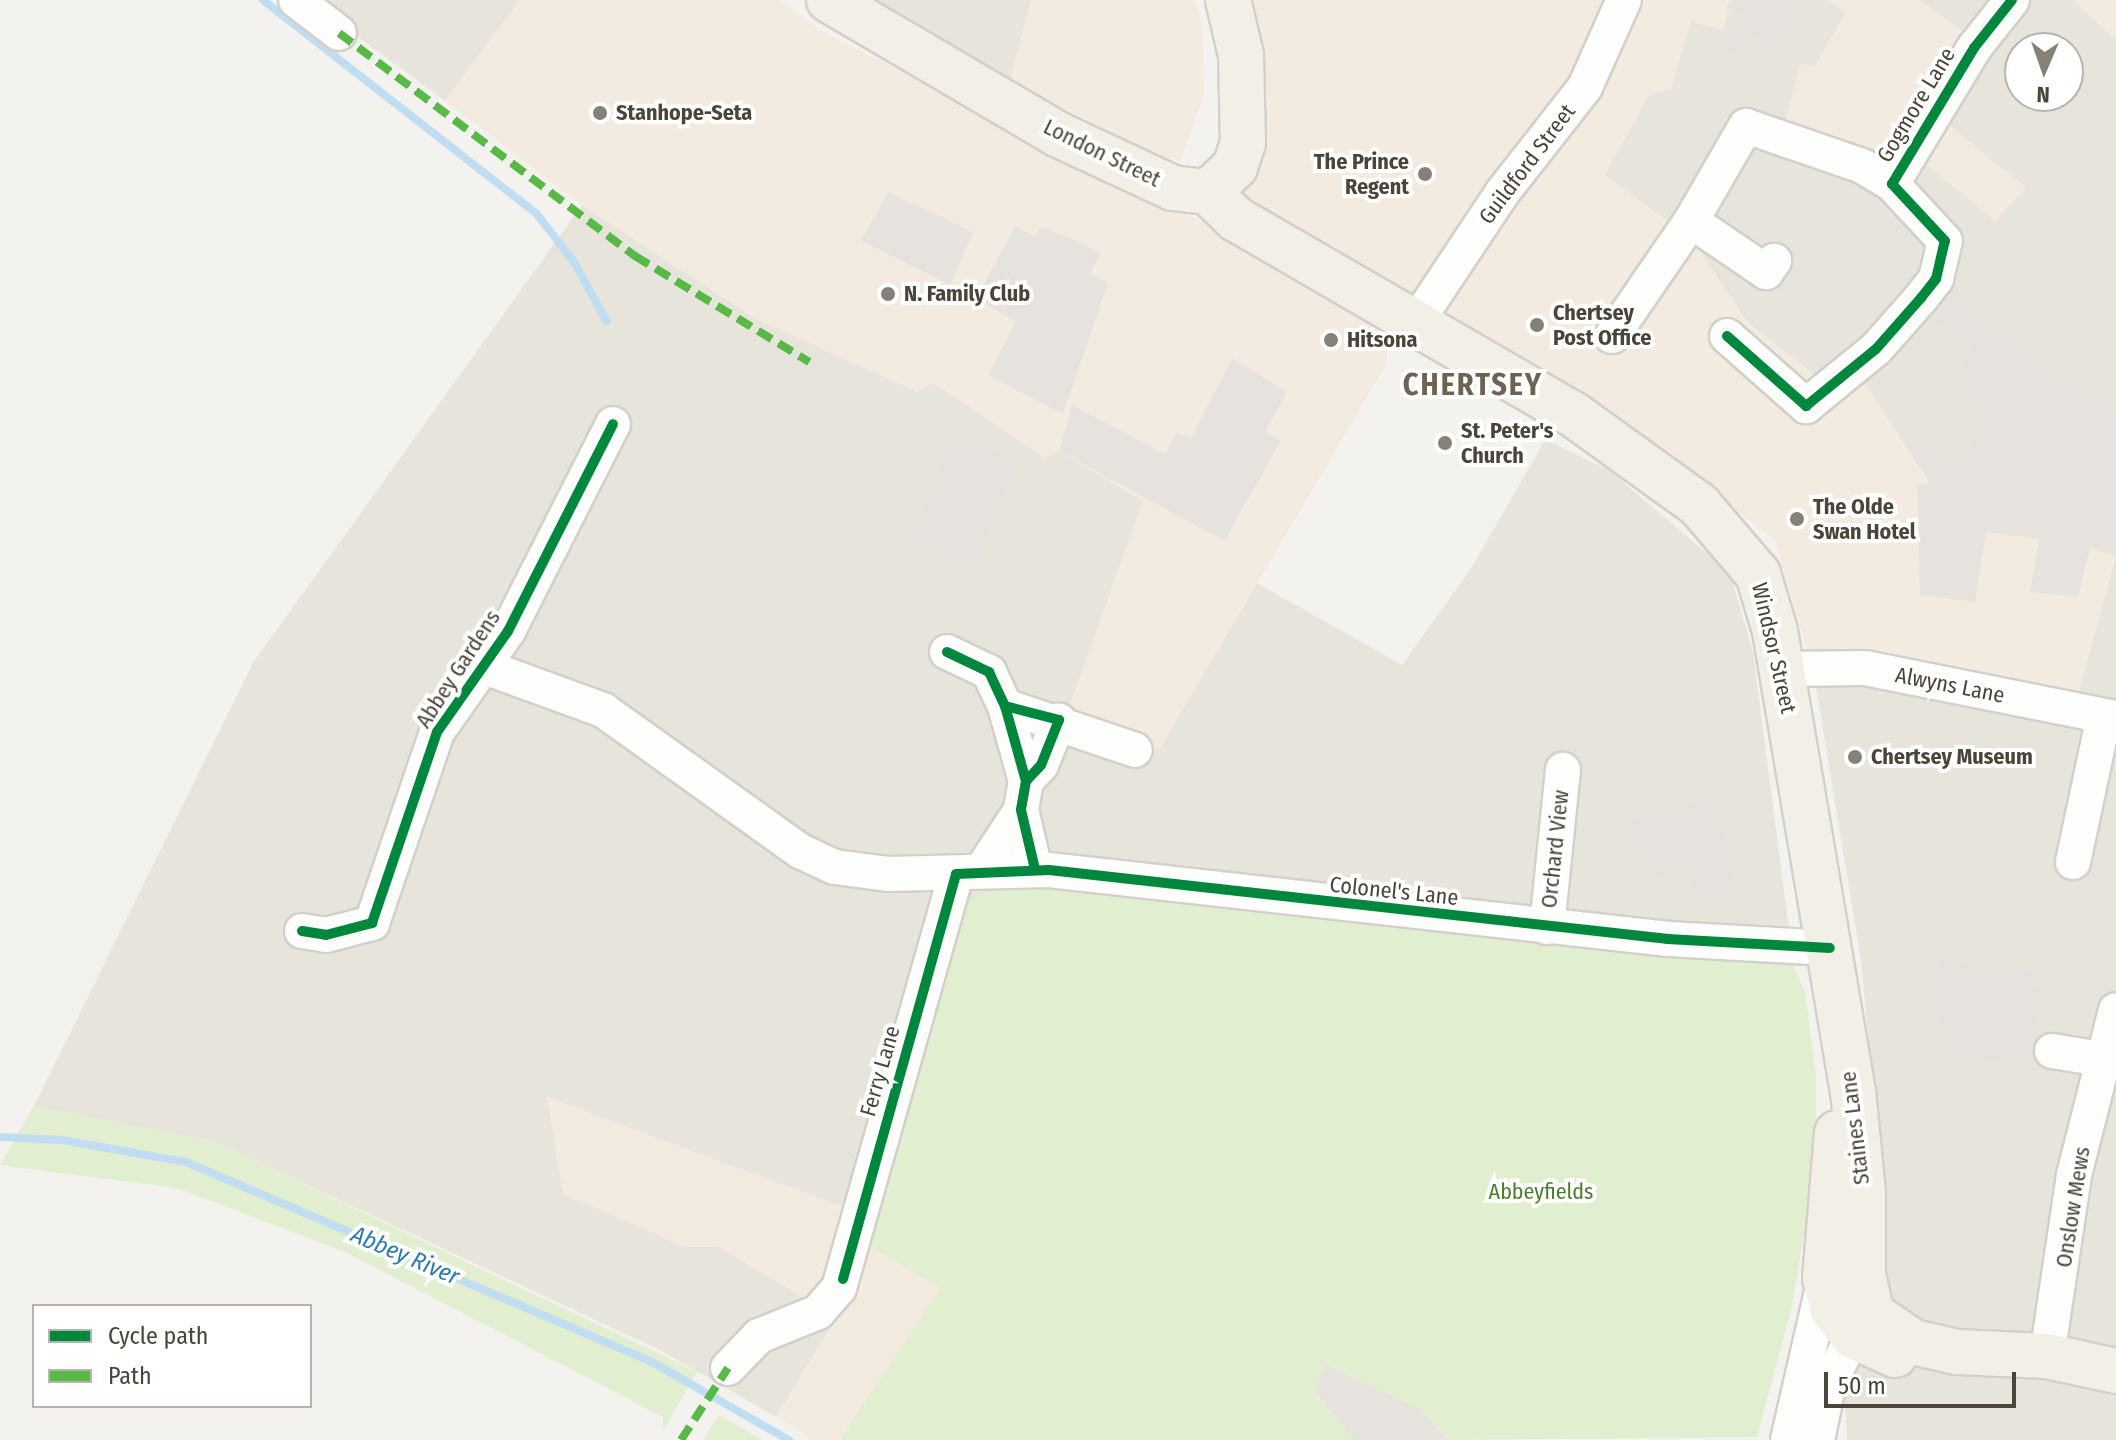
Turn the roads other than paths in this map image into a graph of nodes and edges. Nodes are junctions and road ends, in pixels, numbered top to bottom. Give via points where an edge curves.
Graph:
1 (296, 0) edge
2 (829, 0) edge
3 (1228, 0) edge
4 (1624, 0) edge
5 (2012, 0) edge
6 (339, 33) dead end
7 (1892, 184) junction
8 (1208, 192) junction
9 (1691, 221) junction
10 (1774, 261) dead end
11 (1417, 321) junction
12 (1612, 336) dead end
13 (1727, 336) dead end
14 (611, 423) dead end
15 (947, 652) dead end
16 (485, 667) junction
17 (1783, 669) junction
18 (1005, 706) junction
19 (2110, 717) edge
20 (1059, 720) junction
21 (1135, 750) dead end
22 (1563, 770) dead end
23 (1023, 796) junction
24 (2073, 862) dead end
25 (1035, 869) junction
26 (968, 872) junction
27 (1547, 927) junction
28 (302, 930) dead end
29 (1830, 948) junction
30 (2116, 1010) edge
31 (1845, 1050) junction
32 (2052, 1051) dead end
33 (2101, 1059) junction
34 (1825, 1278) junction
35 (1859, 1316) junction
36 (2047, 1356) junction
37 (728, 1368) dead end
38 (2116, 1371) edge
39 (1788, 1440) edge
40 (1817, 1440) edge

1 - 6 street
2 - 8 main road, London Street via 1057,134 1173,188
3 - 8 main road via 1241,55 1239,102 1225,121
4 - 11 street, Guildford Street via 1585,87 1502,193
5 - 7 street, Gogmore Lane via 1974,48
7 - 9 street, Gogmore Lane via 1862,166 1746,126
7 - 13 street, Gogmore Lane via 1945,241 1936,279 1876,349 1806,406
8 - 11 main road via 1236,219
9 - 10 street via 1766,272
9 - 12 street
11 - 17 main road, Windsor Street via 1573,414 1699,505 1758,574
14 - 16 street, Abbey Gardens
15 - 18 street via 989,672
16 - 26 street, Abbey Gardens via 603,710 816,861 866,873
16 - 28 street, Abbey Gardens via 437,732 372,923 326,935
17 - 19 street, Alwyns Lane via 1865,668
17 - 29 main road, Windsor Street
18 - 20 street
18 - 23 street
19 - 24 street
20 - 21 street
20 - 23 street, Ferry Lane
22 - 27 street, Orchard View
23 - 25 street
23 - 26 street, Ferry Lane
25 - 26 street, Colonel's Lane
25 - 27 street, Colonel's Lane
26 - 37 street, Ferry Lane via 839,1288 818,1312 759,1336
27 - 29 street, Colonel's Lane
29 - 31 main road, Windsor Street
30 - 33 street, Onslow Mews
31 - 34 main road, Staines Lane
31 - 35 main road, Staines Lane via 1863,1193
32 - 33 street
33 - 36 street, Onslow Mews via 2074,1175
34 - 35 main road, Staines Lane via 1833,1310
34 - 39 street, Staines Lane
35 - 36 main road via 1872,1314 1892,1332 1957,1352
35 - 40 street, Staines Lane via 1828,1387
36 - 38 main road

